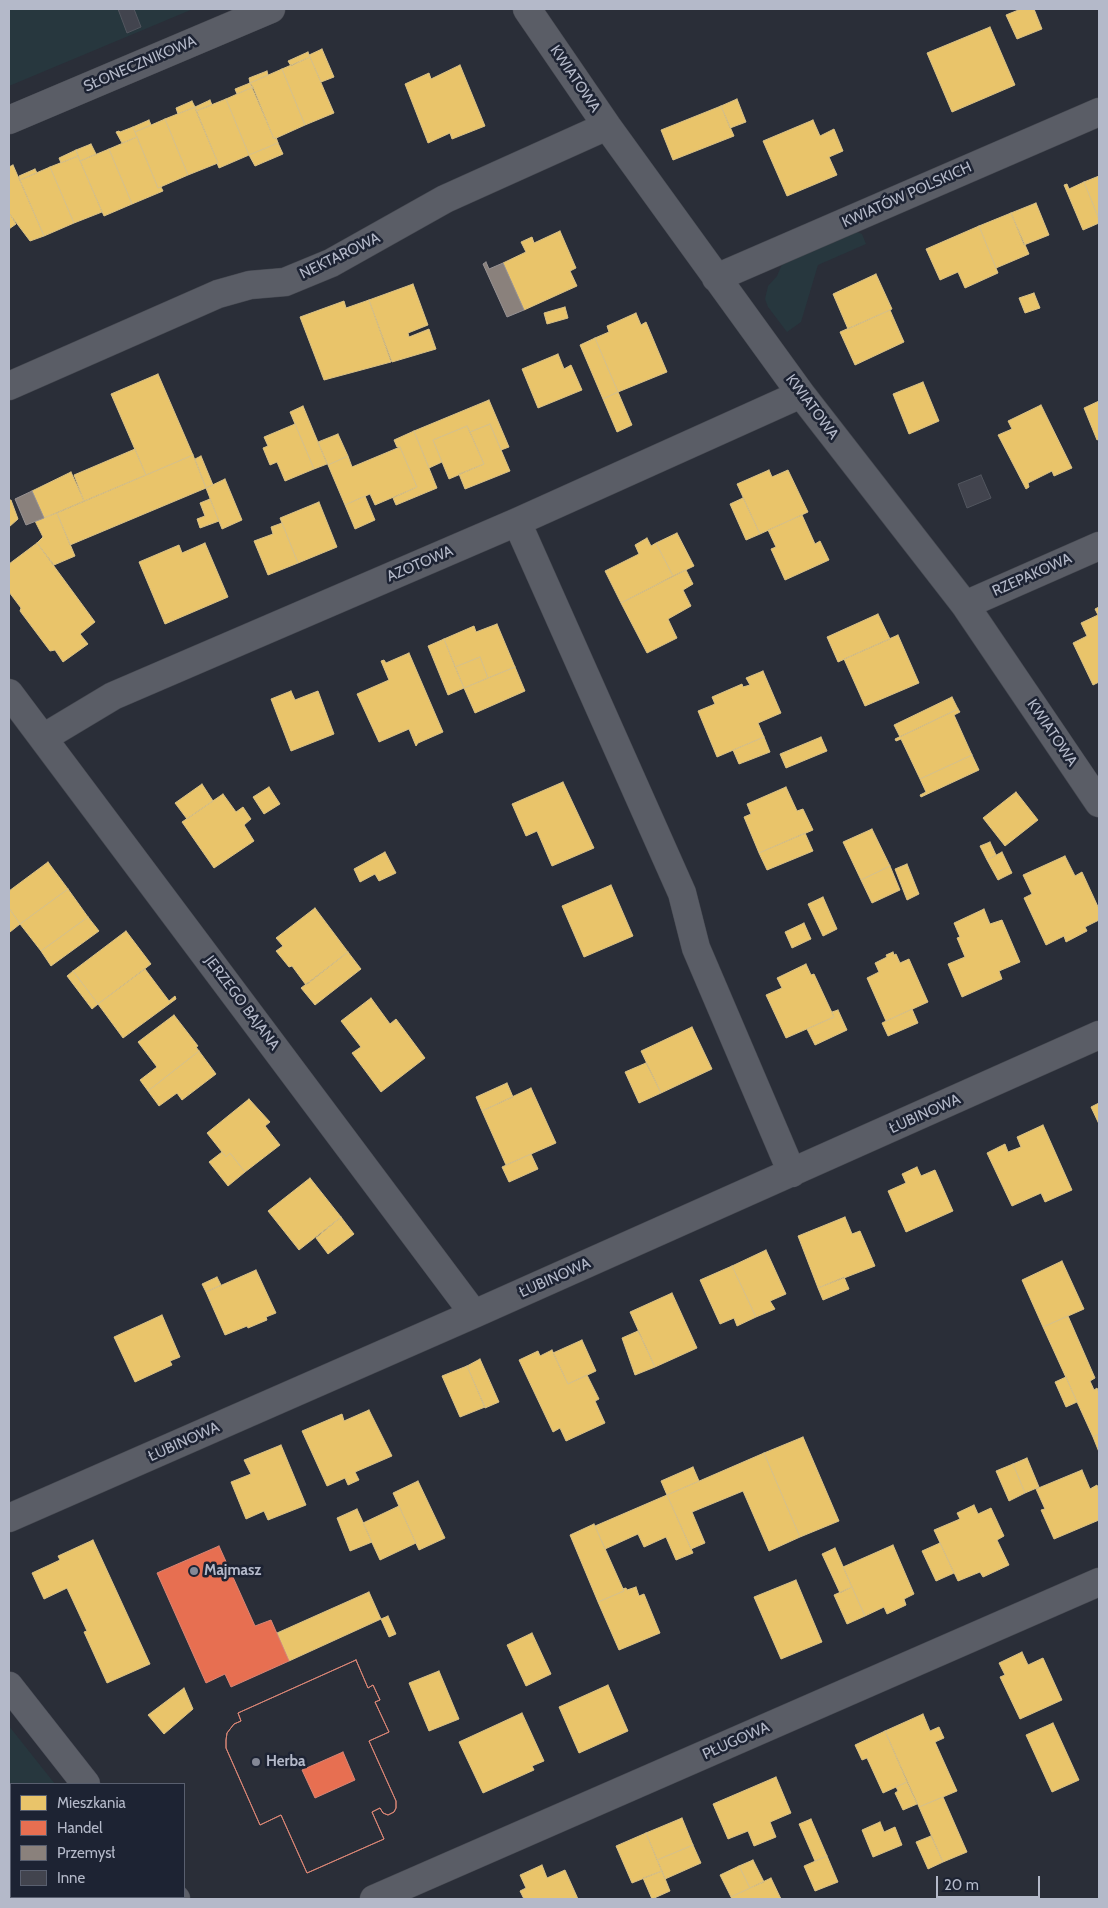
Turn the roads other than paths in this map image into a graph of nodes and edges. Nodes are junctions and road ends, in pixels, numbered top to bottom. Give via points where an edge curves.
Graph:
1 (271, 9) edge
2 (527, 9) edge
3 (1099, 112) edge
4 (9, 120) edge
5 (607, 126) junction
6 (716, 278) junction
7 (9, 386) edge
8 (801, 394) junction
9 (517, 522) junction
10 (1099, 546) edge
11 (966, 605) junction
12 (9, 693) edge
13 (43, 738) junction
14 (1099, 803) edge
15 (1099, 1036) edge
16 (792, 1173) junction
17 (474, 1314) junction
18 (9, 1518) edge
19 (1099, 1582) edge
20 (9, 1686) edge
21 (85, 1783) edge
22 (374, 1899) edge

1 - 4 street, SŁONECZNIKOWA
2 - 5 street, KWIATOWA
3 - 6 street, KWIATÓW POLSKICH
5 - 6 street, KWIATOWA
5 - 7 street, NEKTAROWA via 445,199 331,263 285,282 250,285 218,294
6 - 8 street, KWIATOWA
8 - 9 street, AZOTOWA
8 - 11 street, KWIATOWA
9 - 13 street, AZOTOWA via 113,696
9 - 16 street via 682,893 696,948
10 - 11 street, RZEPAKOWA
11 - 14 street, KWIATOWA
12 - 13 street, JERZEGO BAJANA
13 - 17 street, JERZEGO BAJANA
15 - 16 street, ŁUBINOWA
16 - 17 street, ŁUBINOWA
17 - 18 street, ŁUBINOWA
19 - 22 street, PŁUGOWA
20 - 21 main road

